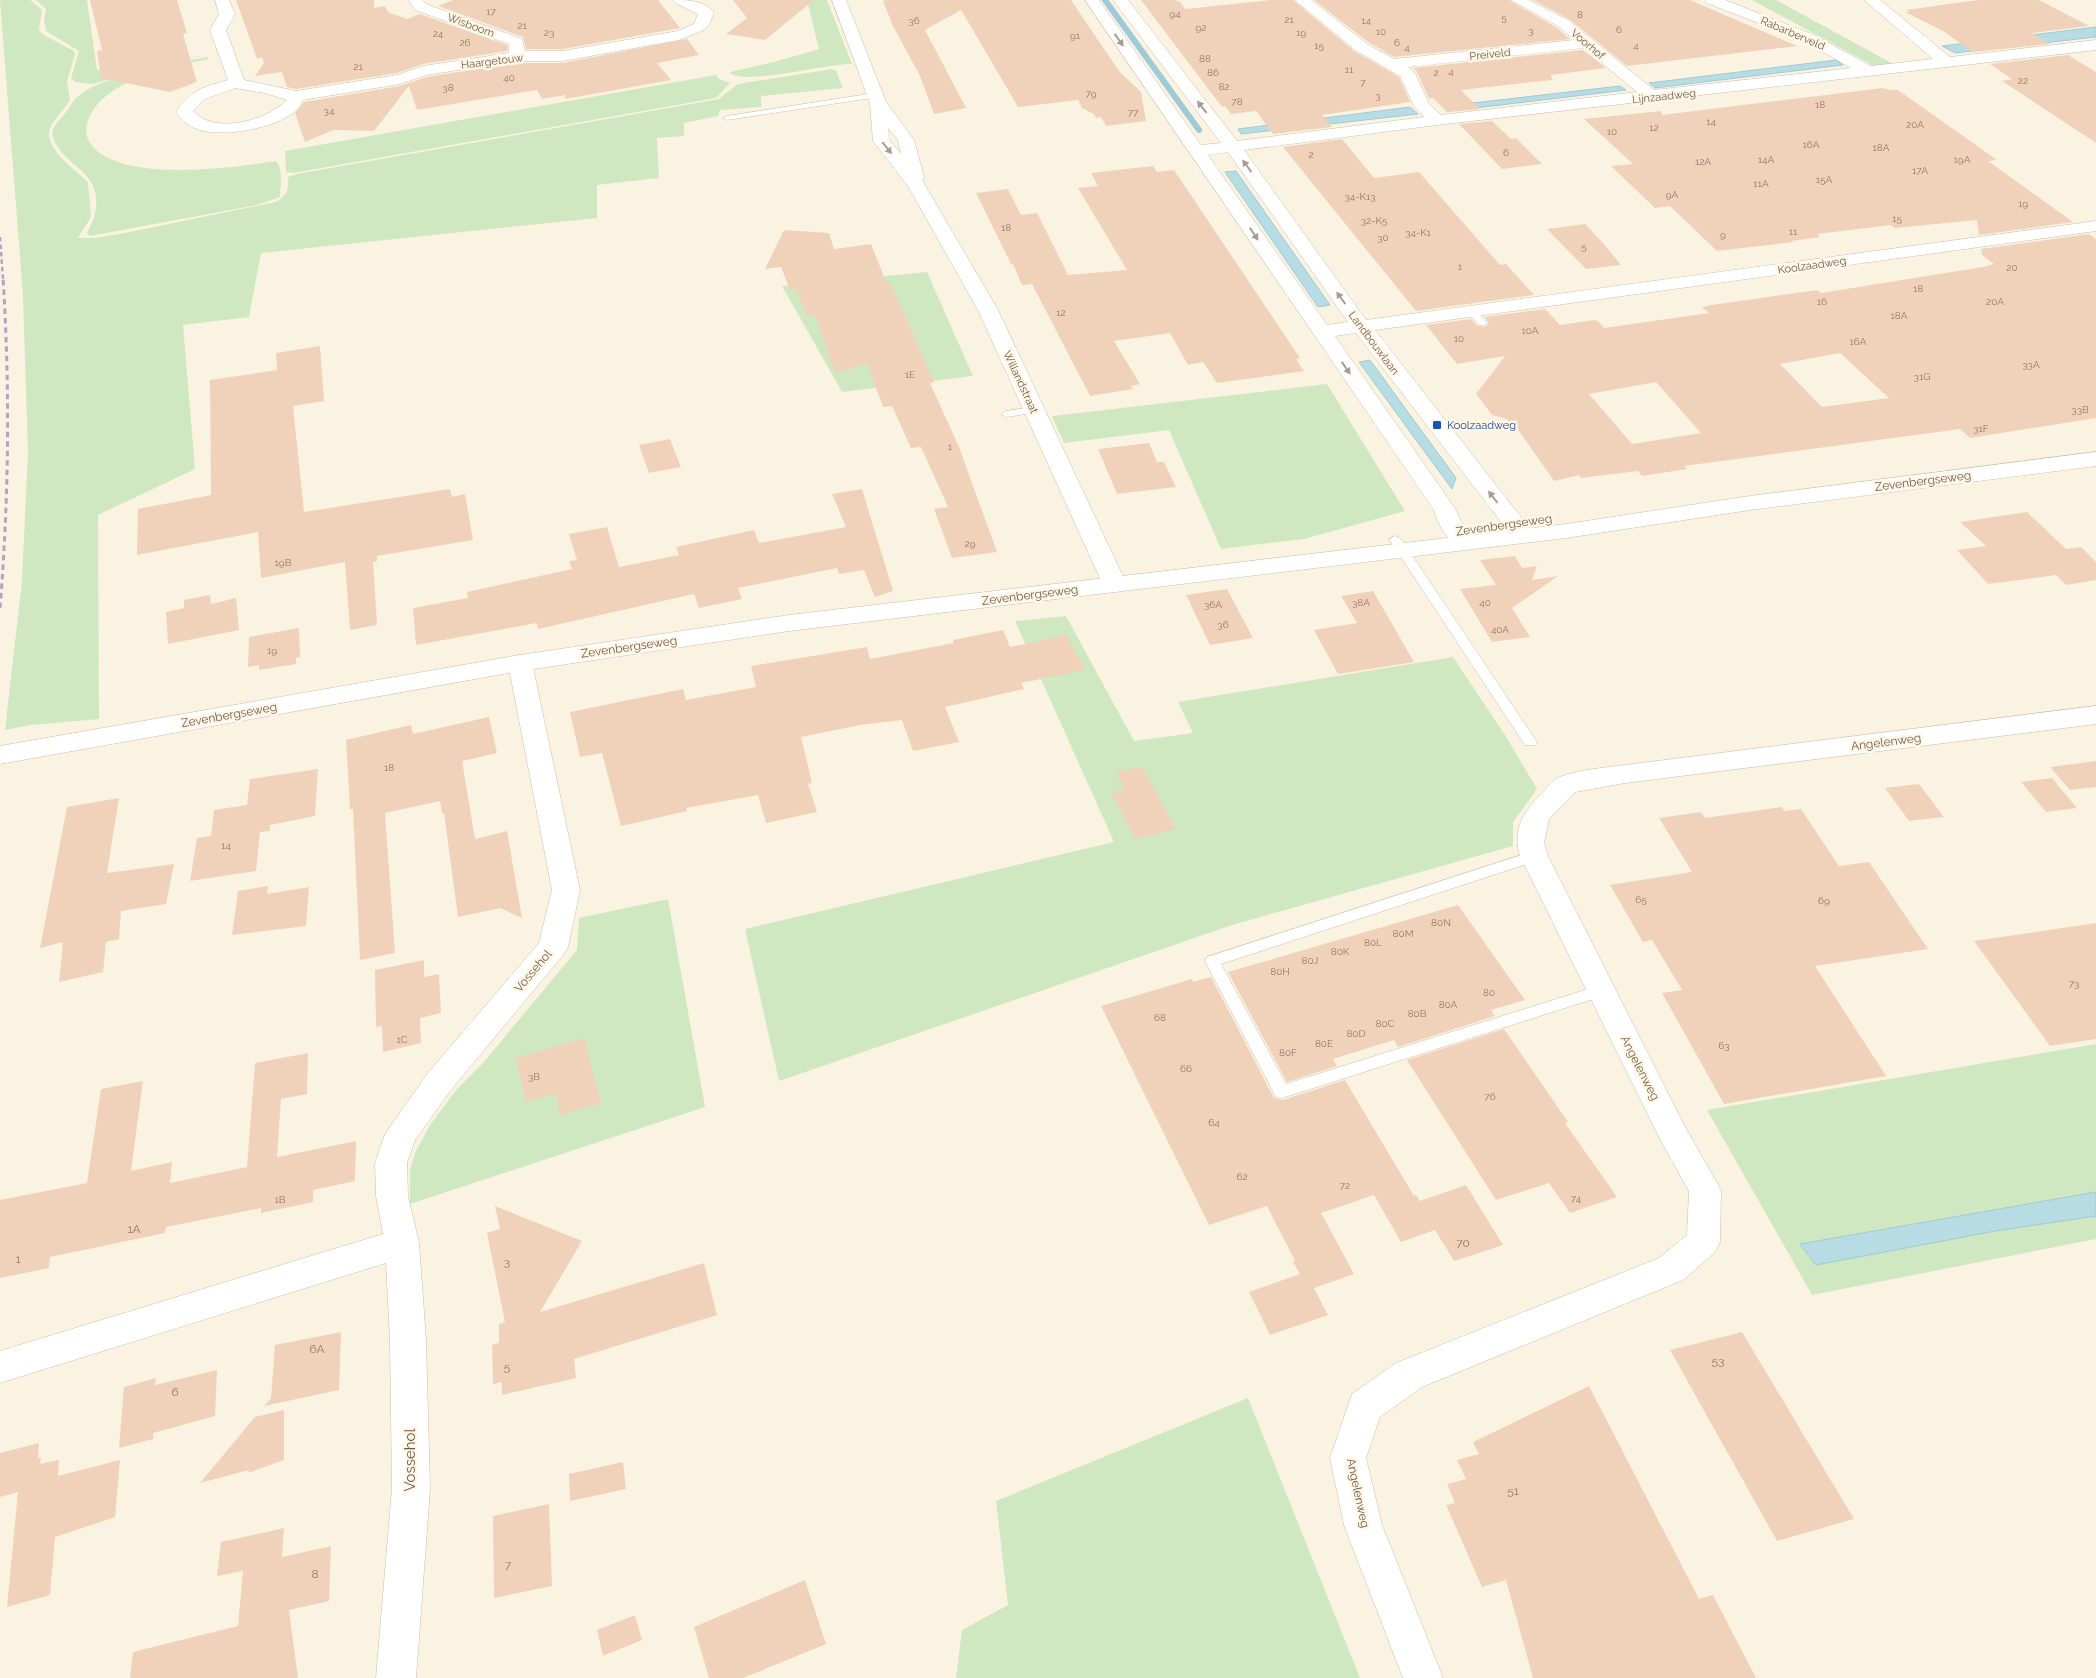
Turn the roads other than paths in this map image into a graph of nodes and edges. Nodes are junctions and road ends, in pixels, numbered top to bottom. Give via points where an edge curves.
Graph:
1 (222, 0) edge
2 (416, 0) edge
3 (680, 0) edge
4 (839, 0) edge
5 (1092, 0) edge
6 (1120, 0) edge
7 (1302, 0) edge
8 (1518, 0) edge
9 (1712, 0) edge
10 (1871, 0) edge
11 (1587, 43) junction
12 (2096, 45) edge
13 (517, 56) junction
14 (1948, 63) junction
15 (1393, 64) junction
16 (1870, 72) junction
17 (237, 84) junction
18 (296, 96) junction
19 (1652, 97) junction
20 (876, 99) junction
21 (727, 118) dead end
22 (1437, 120) junction
23 (1232, 146) junction
24 (1196, 151) junction
25 (2096, 226) edge
26 (1361, 326) junction
27 (1320, 332) junction
28 (1034, 410) junction
29 (1006, 414) dead end
30 (2096, 459) edge
31 (1518, 529) junction
32 (1461, 536) junction
33 (1399, 544) junction
34 (1115, 585) junction
35 (520, 663) junction
36 (2096, 715) edge
37 (1530, 742) dead end
38 (0, 755) edge
39 (1534, 856) junction
40 (1601, 991) junction
41 (402, 1243) junction
42 (0, 1367) edge
43 (396, 1678) edge
44 (1423, 1678) edge

1 - 17 street via 227,14 218,30
2 - 13 street, Wisboom via 420,7 517,42
3 - 13 street, Haargetouw via 706,12 701,26 690,33 563,56
4 - 20 street, Willandstraat
5 -> 24 street
23 -> 6 street, Landbouwlaan
7 - 15 street via 1361,47
8 - 11 street, Voorhof via 1563,23
9 - 16 street, Rabarberveld via 1809,38
10 - 14 street
11 - 15 street, Preiveld
11 - 19 street, Voorhof
12 - 14 street, Lijnzaadweg
13 - 18 street, Haargetouw
14 - 16 street, Lijnzaadweg
15 - 22 street via 1407,73 1422,106
16 - 19 street, Lijnzaadweg
17 - 18 street, Haargetouw via 245,88 268,89 282,96
17 - 18 street, Haargetouw via 216,88 193,99 184,112 188,120 201,126 219,128 255,124 288,110
19 - 22 street, Lijnzaadweg
20 - 21 lane
20 - 28 street, Willandstraat via 881,140 916,184 988,310
22 - 23 street, Lijnzaadweg
23 - 24 street
26 -> 23 street, Landbouwlaan
24 -> 27 street
25 - 26 street, Koolzaadweg via 1477,317
26 - 27 street, Koolzaadweg
31 -> 26 street, Landbouwlaan
27 -> 32 street
28 - 29 lane
28 - 34 street, Willandstraat
30 - 31 street, Zevenbergseweg via 1750,503 1566,531
31 - 32 street, Zevenbergseweg
32 - 33 street, Zevenbergseweg
33 - 34 street, Zevenbergseweg via 1262,567
33 - 37 lane
34 - 35 street, Zevenbergseweg via 789,623
35 - 38 street, Zevenbergseweg
35 - 41 street, Vossehol via 566,890 553,948 439,1082 401,1134 391,1163 392,1196
36 - 39 street, Angelenweg via 1567,784 1536,815 1530,842
39 - 40 street, Angelenweg
39 - 40 lane via 1212,961 1282,1092
40 - 44 street, Angelenweg via 1705,1190 1703,1242 1671,1269 1410,1375 1364,1406 1348,1458 1363,1525
41 - 42 street
41 - 43 street, Vossehol via 411,1489

